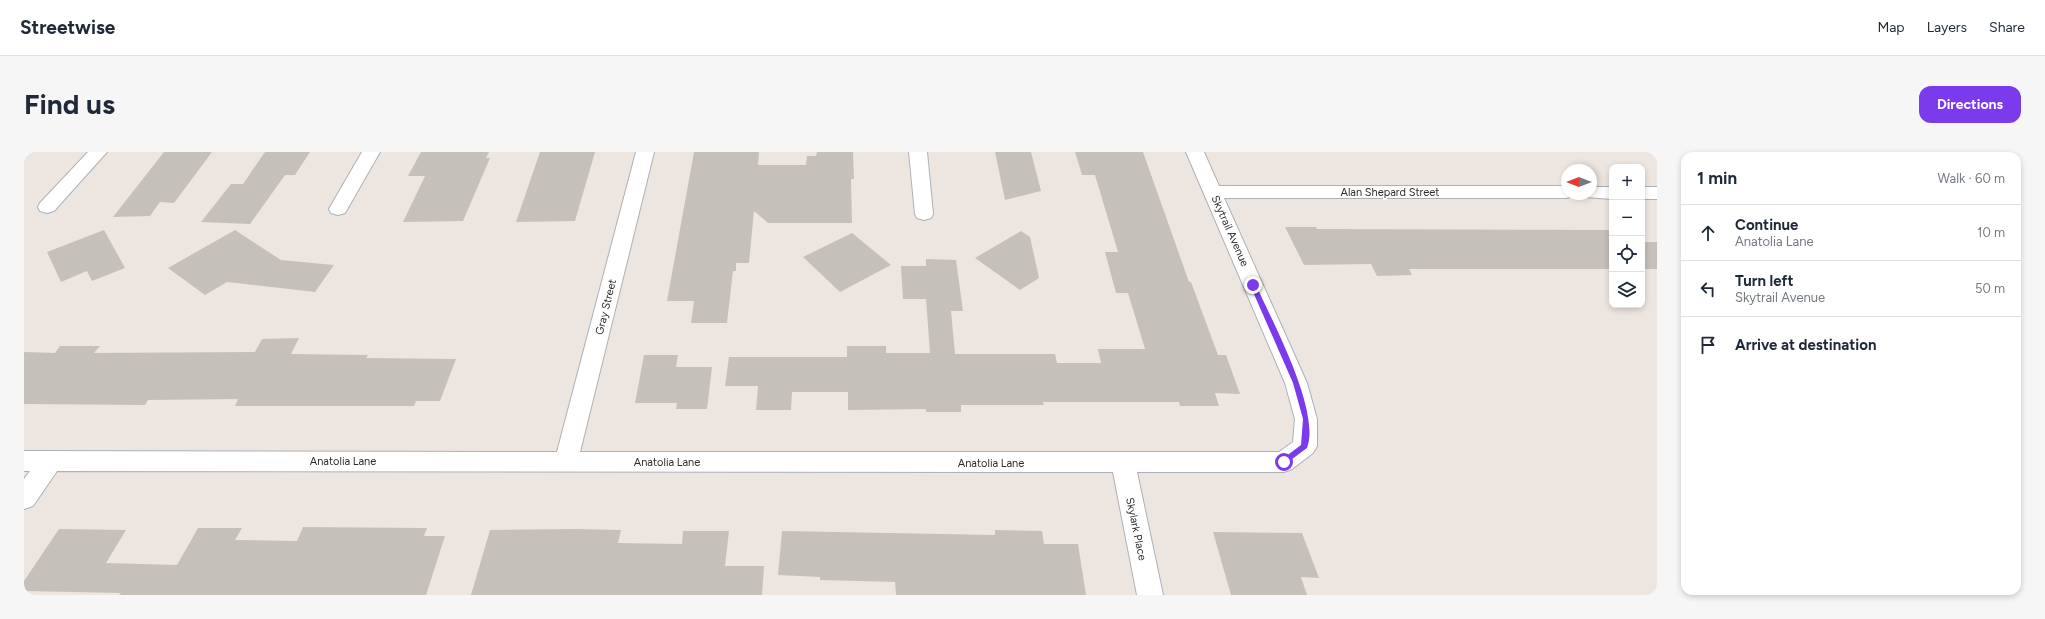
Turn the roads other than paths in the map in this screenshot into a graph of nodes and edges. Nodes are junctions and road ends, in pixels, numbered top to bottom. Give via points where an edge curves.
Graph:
1 (98, 152) edge
2 (371, 152) edge
3 (645, 152) edge
4 (918, 152) edge
5 (1195, 152) edge
6 (1212, 192) junction
7 (1561, 192) edge
8 (1597, 192) edge
9 (1609, 193) edge
10 (1645, 193) edge
11 (1657, 193) edge
12 (47, 207) dead end
13 (338, 210) dead end
14 (924, 214) dead end
15 (1305, 446) joint
16 (24, 461) edge
17 (50, 461) junction
18 (566, 461) junction
19 (1123, 463) junction
20 (24, 499) edge
21 (1150, 595) edge

1 - 12 street
2 - 13 street
3 - 18 street, Gray Street
4 - 14 street
5 - 6 street, Skytrail Avenue
6 - 7 street, Alan Shepard Street
6 - 15 street, Skytrail Avenue via 1296,383 1306,419
8 - 9 street
10 - 11 street
15 - 19 street, Anatolia Lane via 1284,462
16 - 17 street, Anatolia Lane
17 - 18 street, Anatolia Lane
17 - 20 street
18 - 19 street, Anatolia Lane
19 - 21 street, Skylark Place

